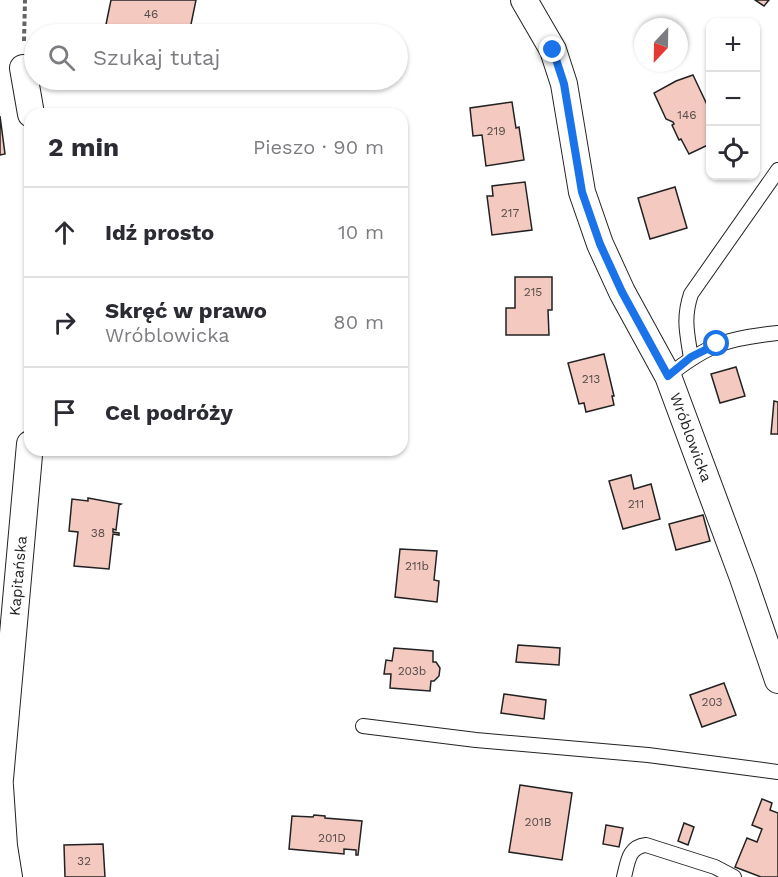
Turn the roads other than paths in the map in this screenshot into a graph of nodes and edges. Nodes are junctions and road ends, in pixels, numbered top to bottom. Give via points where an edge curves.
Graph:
1 (524, 0) edge
2 (23, 68) road end
3 (24, 74) edge
4 (27, 90) edge
5 (30, 108) edge
6 (778, 170) edge
7 (778, 333) edge
8 (691, 357) junction
9 (668, 376) junction
10 (29, 456) edge
11 (778, 681) edge
12 (363, 726) dead end
13 (778, 772) edge
14 (0, 779) edge
15 (0, 786) edge
16 (9, 877) edge
17 (624, 877) edge
18 (735, 877) edge

1 - 9 street, Wróblowicka via 553,50 564,84 582,192 600,244
2 - 3 street
4 - 5 street
6 - 8 lane via 691,294 685,311
7 - 8 lane via 717,344
8 - 9 lane
9 - 11 street, Wróblowicka
10 - 14 street, Kapitańska
12 - 13 lane
15 - 16 street
17 - 18 lane via 632,851 646,844

